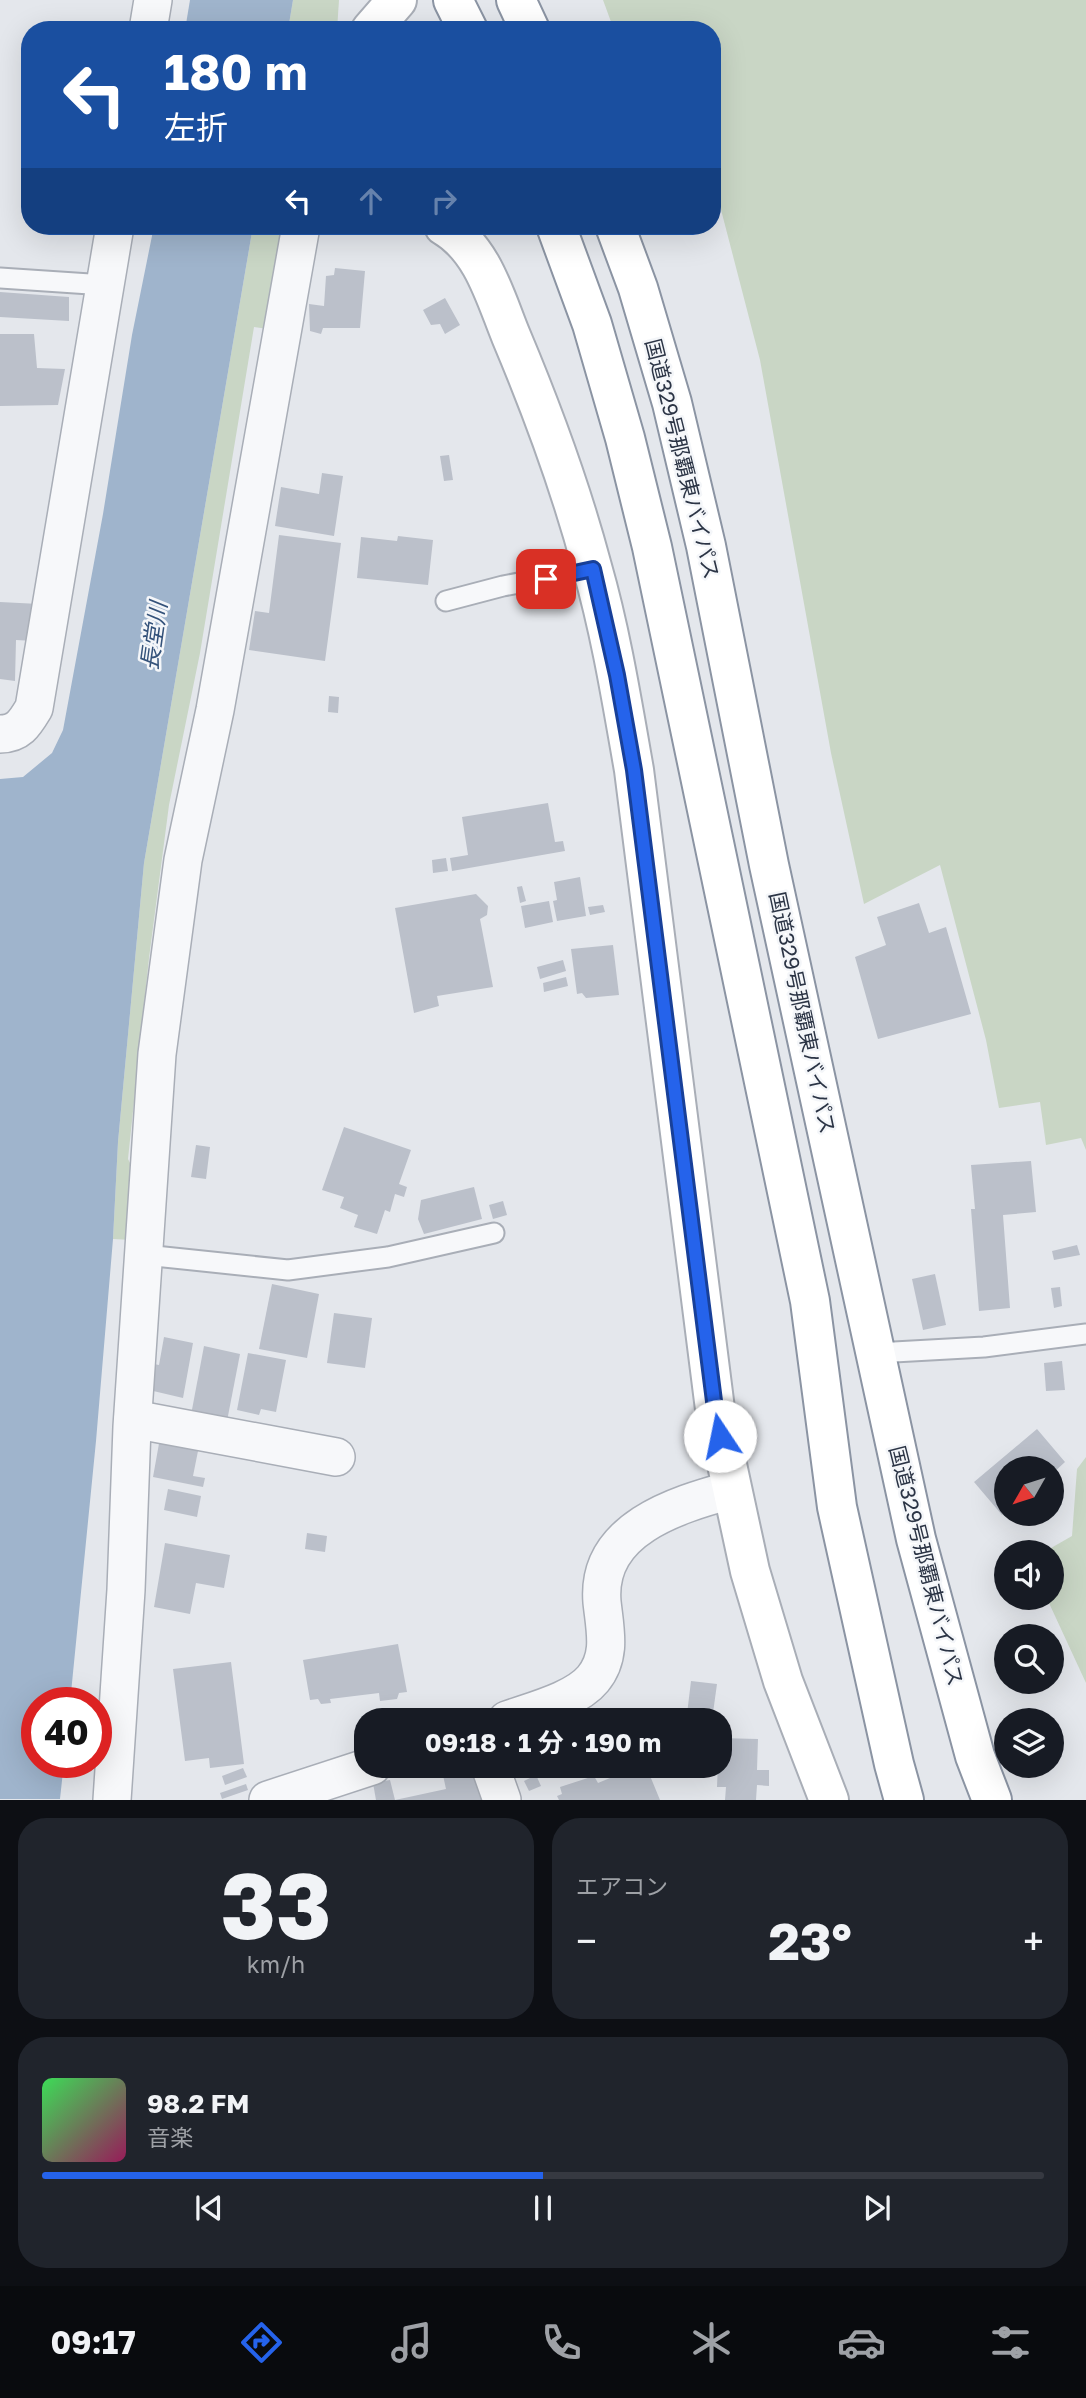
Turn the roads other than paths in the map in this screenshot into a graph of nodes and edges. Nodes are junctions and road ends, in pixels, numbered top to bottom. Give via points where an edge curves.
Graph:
1 (153, 0) edge
2 (397, 0) edge
3 (453, 0) edge
4 (516, 0) edge
5 (150, 21) edge
6 (378, 21) edge
7 (464, 21) edge
8 (526, 21) edge
9 (113, 235) edge
10 (300, 235) edge
11 (459, 235) edge
12 (559, 235) edge
13 (618, 235) edge
14 (0, 278) edge
15 (105, 285) junction
16 (593, 569) junction
17 (446, 601) dead end
18 (0, 734) edge
19 (494, 1233) dead end
20 (138, 1253) junction
21 (1086, 1334) edge
22 (876, 1353) junction
23 (133, 1419) junction
24 (336, 1457) dead end
25 (731, 1490) junction
26 (538, 1708) edge
27 (354, 1772) edge
28 (494, 1778) edge
29 (112, 1800) edge
30 (268, 1800) edge
31 (502, 1800) edge
32 (829, 1800) edge
33 (904, 1800) edge
34 (992, 1800) edge

1 - 5 street
2 - 6 main road
3 - 7 main road
4 - 8 main road
9 - 15 street
10 - 20 street via 215,710 183,860 157,1054
11 - 16 main road via 479,259 521,359 565,475
12 - 33 main road via 592,324 652,547 810,1301 837,1507
13 - 22 main road, 国道329号那覇東バイパス via 673,402
14 - 15 lane
15 - 18 street via 34,708 15,733
16 - 17 lane
16 - 25 main road via 634,770 715,1409
19 - 20 lane via 388,1257 288,1270
20 - 23 street
21 - 22 lane via 984,1347
22 - 34 main road, 国道329号那覇東バイパス via 916,1539 975,1756
23 - 24 street
23 - 29 street
25 - 26 street via 653,1518 618,1547 605,1572 606,1658 592,1680 572,1695
25 - 32 main road via 783,1681
27 - 30 street
28 - 31 street

